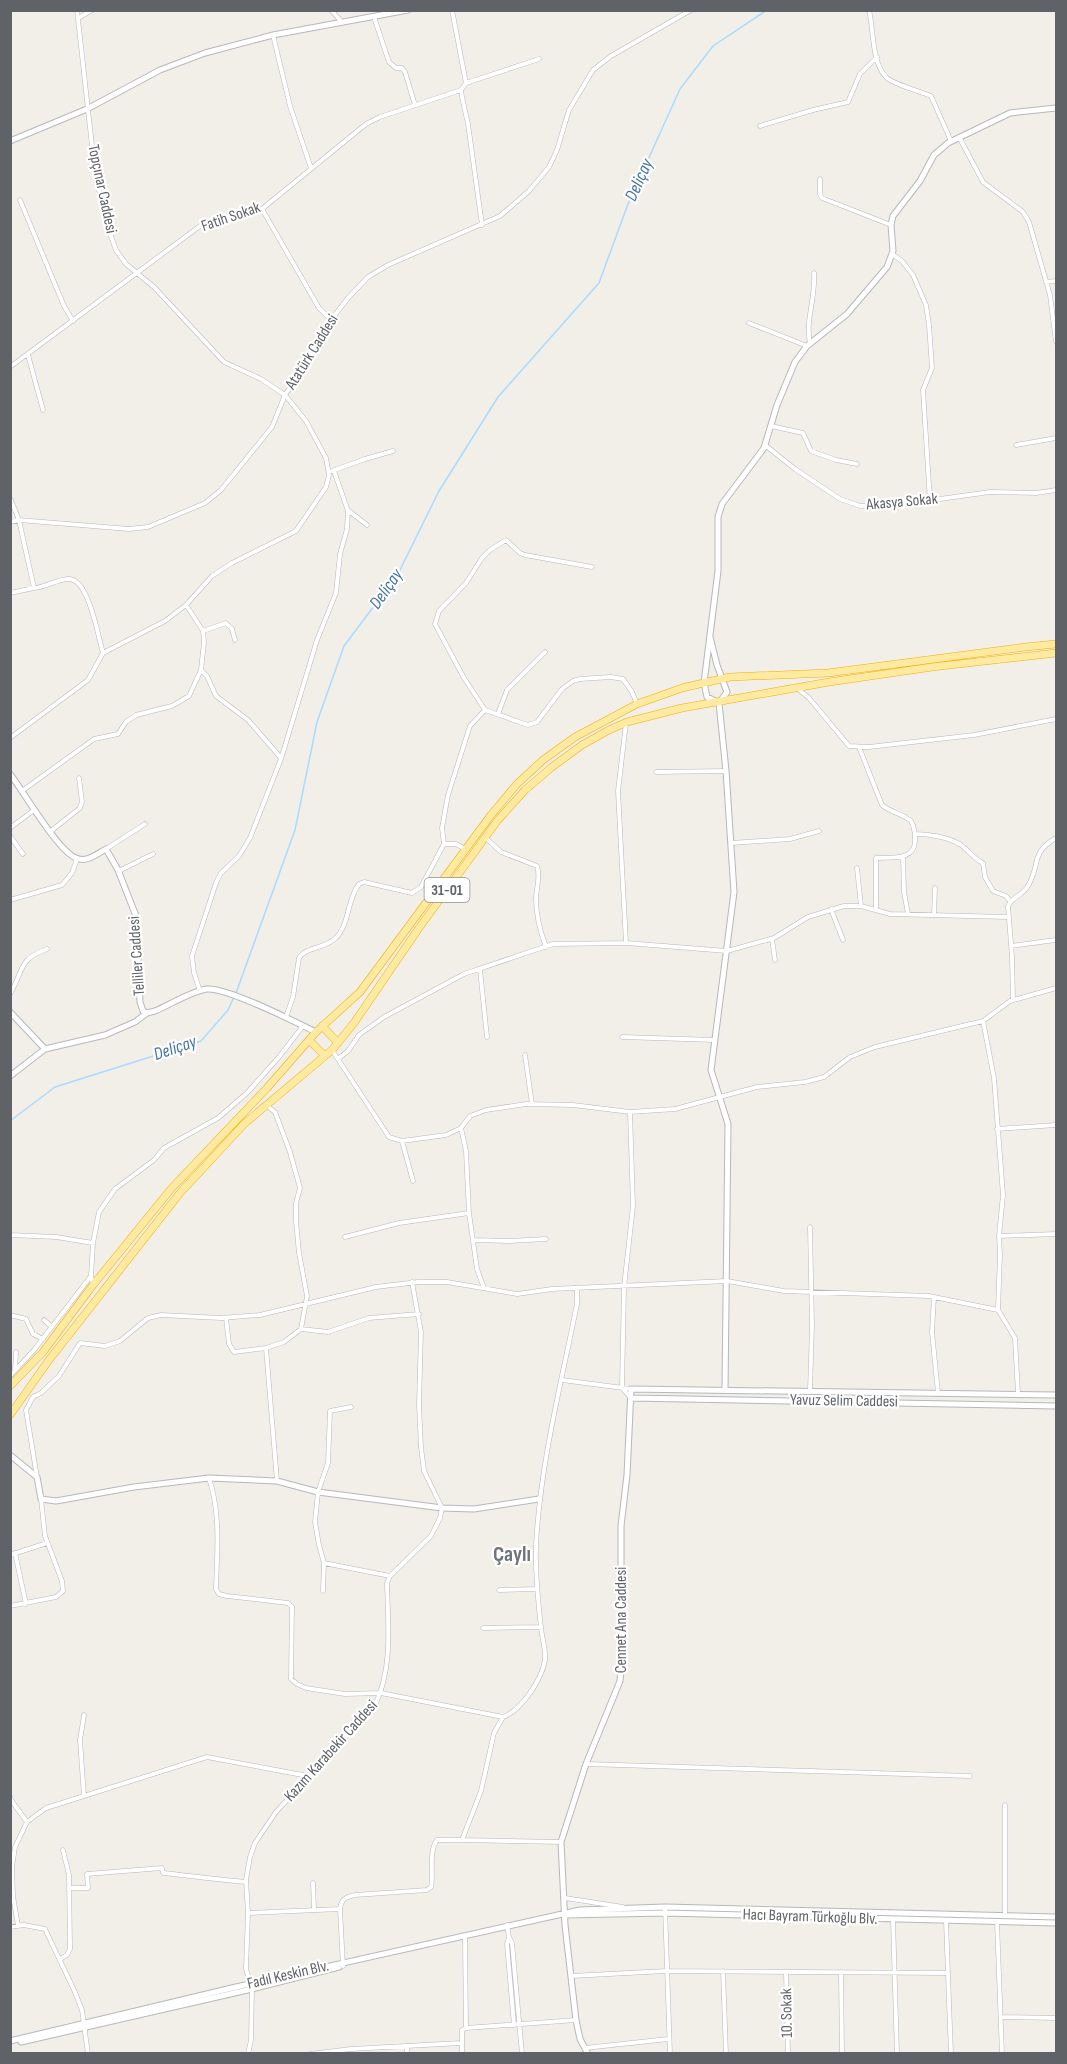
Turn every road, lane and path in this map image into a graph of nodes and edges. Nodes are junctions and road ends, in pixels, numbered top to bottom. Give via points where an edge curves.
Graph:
1 (77, 10) edge
2 (92, 10) edge
3 (331, 10) edge
4 (408, 10) edge
5 (452, 10) edge
6 (691, 10) edge
7 (869, 10) edge
8 (80, 17) junction
9 (374, 17) junction
10 (342, 22) junction
11 (273, 35) junction
12 (877, 57) junction
13 (539, 59) dead end
14 (466, 83) junction
15 (462, 90) junction
16 (415, 105) junction
17 (1056, 108) edge
18 (87, 109) junction
19 (760, 126) dead end
20 (958, 137) junction
21 (10, 141) edge
22 (951, 141) junction
23 (310, 168) junction
24 (820, 179) dead end
25 (20, 200) dead end
26 (262, 209) junction
27 (482, 225) junction
28 (891, 225) junction
29 (891, 254) junction
30 (138, 273) junction
31 (814, 273) dead end
32 (1056, 281) edge
33 (1046, 282) junction
34 (331, 320) junction
35 (73, 321) junction
36 (749, 323) dead end
37 (1056, 342) edge
38 (808, 345) junction
39 (28, 355) junction
40 (10, 367) edge
41 (285, 395) junction
42 (43, 410) dead end
43 (771, 426) junction
44 (1056, 438) edge
45 (765, 445) junction
46 (1016, 445) dead end
47 (393, 451) dead end
48 (857, 464) dead end
49 (331, 472) junction
50 (1056, 490) edge
51 (10, 498) edge
52 (930, 501) junction
53 (348, 511) junction
54 (19, 520) junction
55 (10, 522) edge
56 (367, 525) dead end
57 (592, 567) dead end
58 (34, 588) junction
59 (10, 593) edge
60 (186, 605) junction
61 (203, 631) junction
62 (710, 637) junction
63 (235, 640) dead end
64 (1056, 644) edge
65 (545, 651) dead end
66 (103, 653) junction
67 (1056, 653) edge
68 (201, 670) junction
69 (723, 678) junction
70 (704, 683) junction
71 (796, 687) junction
72 (719, 703) junction
73 (637, 704) junction
74 (485, 710) junction
75 (498, 714) junction
76 (1056, 719) edge
77 (627, 722) junction
78 (10, 738) edge
79 (859, 747) junction
80 (281, 759) junction
81 (726, 771) junction
82 (656, 772) dead end
83 (10, 774) edge
84 (79, 778) dead end
85 (22, 791) junction
86 (34, 810) junction
87 (145, 824) dead end
88 (10, 828) edge
89 (51, 831) junction
90 (819, 831) dead end
91 (915, 834) junction
92 (10, 836) edge
93 (486, 837) junction
94 (1056, 838) edge
95 (730, 843) junction
96 (444, 844) junction
97 (106, 849) junction
98 (465, 849) junction
99 (23, 854) dead end
100 (153, 854) dead end
101 (903, 857) junction
102 (77, 859) junction
103 (857, 868) dead end
104 (118, 871) junction
105 (935, 888) dead end
106 (10, 900) edge
107 (1010, 901) junction
108 (861, 906) junction
109 (831, 909) junction
110 (876, 910) junction
111 (908, 914) junction
112 (934, 915) junction
113 (1007, 917) junction
114 (772, 939) junction
115 (843, 939) dead end
116 (1056, 940) edge
117 (626, 943) junction
118 (1011, 946) junction
119 (546, 947) junction
120 (47, 949) dead end
121 (727, 951) junction
122 (775, 960) dead end
123 (480, 970) junction
124 (1056, 988) edge
125 (200, 991) junction
126 (10, 994) edge
127 (1013, 1000) junction
128 (10, 1012) edge
129 (147, 1013) junction
130 (286, 1017) junction
131 (982, 1021) junction
132 (303, 1026) junction
133 (322, 1026) junction
134 (316, 1032) junction
135 (488, 1037) dead end
136 (622, 1037) dead end
137 (309, 1040) junction
138 (716, 1040) junction
139 (338, 1043) junction
140 (45, 1049) junction
141 (332, 1050) junction
142 (525, 1055) dead end
143 (325, 1056) junction
144 (339, 1059) junction
145 (10, 1076) edge
146 (721, 1098) junction
147 (532, 1104) junction
148 (266, 1105) junction
149 (630, 1112) junction
150 (1056, 1125) edge
151 (461, 1128) junction
152 (997, 1129) junction
153 (402, 1142) junction
154 (413, 1181) dead end
155 (469, 1213) junction
156 (810, 1227) dead end
157 (1056, 1234) edge
158 (10, 1235) edge
159 (999, 1236) junction
160 (345, 1237) dead end
161 (546, 1239) dead end
162 (474, 1240) junction
163 (93, 1243) junction
164 (91, 1276) junction
165 (727, 1281) junction
166 (412, 1282) junction
167 (93, 1285) junction
168 (624, 1287) junction
169 (484, 1288) junction
170 (577, 1288) junction
171 (811, 1292) junction
172 (933, 1297) junction
173 (306, 1305) junction
174 (998, 1310) junction
175 (419, 1314) junction
176 (10, 1315) edge
177 (226, 1318) junction
178 (44, 1320) dead end
179 (52, 1327) junction
180 (301, 1329) junction
181 (43, 1340) junction
182 (266, 1348) junction
183 (16, 1352) dead end
184 (10, 1363) edge
185 (15, 1370) junction
186 (10, 1376) edge
187 (562, 1380) junction
188 (10, 1386) edge
189 (622, 1389) junction
190 (631, 1389) junction
191 (725, 1390) junction
192 (810, 1391) junction
193 (938, 1393) junction
194 (1018, 1394) junction
195 (1056, 1395) edge
196 (631, 1398) junction
197 (1019, 1405) junction
198 (1056, 1406) edge
199 (351, 1407) dead end
200 (10, 1415) edge
201 (10, 1455) edge
202 (38, 1477) junction
203 (208, 1478) junction
204 (277, 1481) junction
205 (318, 1492) junction
206 (539, 1498) junction
207 (41, 1499) junction
208 (442, 1508) junction
209 (47, 1543) junction
210 (13, 1554) edge
211 (324, 1563) junction
212 (390, 1576) junction
213 (537, 1588) junction
214 (499, 1590) dead end
215 (323, 1591) dead end
216 (26, 1604) junction
217 (10, 1606) edge
218 (541, 1627) junction
219 (483, 1628) dead end
220 (381, 1693) junction
221 (84, 1715) dead end
222 (503, 1717) junction
223 (586, 1764) junction
224 (308, 1776) junction
225 (970, 1776) dead end
226 (10, 1796) edge
227 (84, 1796) junction
228 (1005, 1805) dead end
229 (27, 1822) junction
230 (462, 1840) junction
231 (561, 1842) junction
232 (63, 1850) dead end
233 (246, 1882) junction
234 (313, 1883) dead end
235 (69, 1888) junction
236 (565, 1898) junction
237 (632, 1908) junction
238 (340, 1909) junction
239 (314, 1910) junction
240 (665, 1910) junction
241 (248, 1912) junction
242 (565, 1913) junction
243 (1056, 1917) edge
244 (1005, 1919) junction
245 (894, 1920) junction
246 (946, 1921) junction
247 (998, 1922) junction
248 (1056, 1923) edge
249 (18, 1926) junction
250 (10, 1927) edge
251 (507, 1927) junction
252 (509, 1937) junction
253 (465, 1938) junction
254 (60, 1959) junction
255 (343, 1964) junction
256 (666, 1971) junction
257 (723, 1971) junction
258 (786, 1972) junction
259 (896, 1972) junction
260 (841, 1973) junction
261 (947, 1974) junction
262 (572, 1976) junction
263 (251, 1986) junction
264 (1001, 2016) junction
265 (1056, 2018) edge
266 (576, 2020) junction
267 (85, 2025) junction
268 (514, 2025) junction
269 (521, 2025) junction
270 (466, 2028) junction
271 (669, 2039) junction
272 (10, 2042) edge
273 (461, 2043) junction
274 (407, 2047) junction
275 (586, 2051) edge
276 (332, 2053) edge
277 (88, 2054) edge
278 (248, 2054) edge
279 (310, 2054) edge
280 (407, 2054) edge
281 (462, 2054) edge
282 (522, 2054) edge
283 (670, 2054) edge
284 (726, 2054) edge
285 (788, 2054) edge
286 (842, 2054) edge
287 (897, 2054) edge
288 (951, 2054) edge
289 (1002, 2054) edge

1 - 8 street, Topçınar Caddesi
2 - 8 street
3 - 10 street
4 - 9 street
5 - 14 street
6 - 27 street, Atatürk Caddesi via 593,70 569,110 549,167 529,191 500,216
7 - 12 street
8 - 18 street, Topçınar Caddesi
9 - 10 street
9 - 16 street via 389,62 405,72
10 - 11 street
11 - 18 street via 160,70
11 - 23 street
12 - 19 street via 860,74 848,102
12 - 22 street via 888,79 931,96
13 - 14 street
14 - 15 street
15 - 16 street, Fatih Sokak
15 - 27 street
16 - 23 street, Fatih Sokak via 366,124
17 - 20 street via 1010,112
18 - 21 street
18 - 30 street, Topçınar Caddesi via 95,173 108,228 116,250
20 - 22 street
20 - 33 street via 983,182 1023,212
22 - 28 street via 934,155 893,216
23 - 26 street, Fatih Sokak
24 - 28 street via 822,198
25 - 35 street
26 - 30 street, Fatih Sokak via 200,226
26 - 34 street via 319,308
27 - 34 street, Atatürk Caddesi via 368,277
28 - 29 street
29 - 38 street via 887,267 847,314
29 - 52 street via 913,275 926,305 932,368 923,390
30 - 35 street, Fatih Sokak
30 - 41 street, Topçınar Caddesi via 224,362
31 - 38 street
32 - 33 street
33 - 37 street
34 - 41 street, Atatürk Caddesi
35 - 39 street, Fatih Sokak
36 - 38 street
38 - 43 street via 795,362
39 - 40 street, Fatih Sokak
39 - 42 street
41 - 49 street, Atatürk Caddesi via 306,421
41 - 54 street via 272,427 221,490 205,503 148,527 129,529
43 - 45 street
43 - 48 street via 803,433 811,451
44 - 46 street
45 - 52 street, Akasya Sokak via 840,499 860,506
45 - 62 street via 722,504 718,517
47 - 49 street
49 - 53 street, Atatürk Caddesi
49 - 60 street via 326,487 296,531 212,576
50 - 52 street, Akasya Sokak via 990,492
51 - 54 street
53 - 56 street
53 - 80 street via 336,593 317,640
54 - 55 street
54 - 58 street
57 - 74 street via 525,555 506,540 482,558 466,583 439,611 435,624
58 - 59 street
58 - 66 street via 64,579 80,583
60 - 61 street
60 - 66 street via 165,621
61 - 63 street via 226,623
61 - 68 street
62 - 69 street
62 - 70 street
64 - 69 highway, 31-01 via 828,673
65 - 75 street via 507,690
66 - 78 street via 88,680
67 - 71 highway, 31-01
68 - 80 street via 216,696 248,720
68 - 85 street via 189,696 172,706 136,715 118,734 94,739
69 - 70 highway, 31-01
69 - 72 street via 727,692
70 - 72 street via 707,697
70 - 73 highway, 31-01
71 - 72 highway, 31-01
71 - 79 street via 849,746
72 - 77 highway, 31-01
72 - 81 street
73 - 75 street via 623,679 580,679 562,689 537,722 528,725
73 - 98 highway, 31-01 via 574,737 543,760 517,784
74 - 75 street
74 - 96 street via 470,726 447,795
76 - 79 street via 974,735
77 - 93 highway, 31-01 via 582,745 552,767 525,790
77 - 117 street via 618,791
79 - 91 street via 882,805 909,819
80 - 125 street via 250,838 216,883 192,956
81 - 82 street
81 - 95 street
83 - 85 street
84 - 89 street via 80,808
85 - 86 street
86 - 88 street
86 - 89 street
87 - 97 street
89 - 102 street
90 - 95 street via 790,839
91 - 101 street via 915,848
91 - 107 street via 964,847 983,864 993,891
92 - 99 street
93 - 119 street via 501,852 537,866 538,924
93 - 139 highway, 31-01
94 - 107 street via 1039,851 1025,891
95 - 121 street via 734,892
96 - 98 street
96 - 130 street via 417,891 359,884 335,939 299,958
97 - 102 street via 86,860
97 - 104 street, Telliler Caddesi
98 - 133 highway, 31-01 via 360,992
100 - 104 street
101 - 110 street via 876,858
101 - 111 street
102 - 106 street via 62,885
103 - 108 street
104 - 129 street, Telliler Caddesi via 136,916 140,1002
105 - 112 street
107 - 113 street
108 - 109 street
108 - 110 street
109 - 114 street via 808,917
109 - 115 street
110 - 111 street
111 - 112 street
112 - 113 street
113 - 118 street
114 - 121 street
114 - 122 street
116 - 118 street
117 - 119 street
117 - 121 street
118 - 127 street
119 - 123 street
120 - 126 street via 25,961
121 - 138 street
123 - 135 street
123 - 144 street via 384,1017 359,1035
124 - 127 street
125 - 129 street, Telliler Caddesi
125 - 130 street, Telliler Caddesi via 226,993
127 - 131 street
128 - 140 street
129 - 140 street via 105,1035
130 - 132 street, Telliler Caddesi
131 - 146 street via 875,1047 850,1057 824,1077 757,1087
131 - 152 street via 994,1078
132 - 134 street, Telliler Caddesi
132 - 163 street via 247,1093 218,1118 164,1148 115,1189 99,1212
133 - 134 highway, 31-01
133 - 139 highway
134 - 137 highway, 31-01
136 - 138 street
137 - 143 highway
137 - 167 highway, 31-01 via 171,1189
138 - 146 street via 711,1070
139 - 141 highway, 31-01
140 - 145 street
141 - 143 highway, 31-01
141 - 144 street
142 - 147 street
143 - 148 highway, 31-01
144 - 153 street via 389,1137
146 - 149 street via 675,1109
146 - 165 street via 728,1124
147 - 149 street
147 - 151 street via 486,1110 470,1116
148 - 173 street via 275,1112 300,1188 296,1221
148 - 200 highway, 31-01 via 180,1193
149 - 168 street via 633,1206
150 - 152 street
151 - 153 street via 446,1135
151 - 155 street
152 - 159 street via 1003,1195
153 - 154 street
155 - 160 street via 399,1223
155 - 162 street
156 - 171 street
157 - 159 street
158 - 163 street
159 - 174 street
161 - 162 street
162 - 169 street
163 - 164 street
164 - 167 street
164 - 179 street
165 - 168 street
165 - 171 street
165 - 191 street
166 - 169 street
166 - 173 street
166 - 175 street
167 - 188 highway, 31-01 via 43,1352
168 - 170 street
168 - 189 street
169 - 170 street via 517,1294
170 - 187 street
171 - 172 street
171 - 192 street
172 - 174 street
172 - 193 street
173 - 177 street
173 - 180 street
174 - 194 street via 1015,1338
175 - 180 street via 369,1318 328,1332
175 - 208 street via 421,1447 424,1471
176 - 181 street via 26,1319 33,1335
177 - 182 street via 229,1344 234,1352
177 - 202 street via 161,1315 148,1318 120,1341 105,1346 80,1343 58,1376 33,1397 26,1410
178 - 179 street
179 - 181 street
180 - 182 street via 284,1342
181 - 185 street
182 - 204 street
183 - 185 street
184 - 185 street
185 - 186 street
187 - 189 street
187 - 206 street
189 - 190 street
189 - 196 street
190 - 191 street, Yavuz Selim Caddesi
190 - 196 street, Cennet Ana Caddesi
191 - 192 street, Yavuz Selim Caddesi
192 - 193 street, Yavuz Selim Caddesi
193 - 194 street, Yavuz Selim Caddesi
194 - 195 street, Yavuz Selim Caddesi
194 - 197 street
196 - 197 street, Yavuz Selim Caddesi
196 - 223 street, Cennet Ana Caddesi via 621,1526 620,1681
197 - 198 street, Yavuz Selim Caddesi
199 - 205 street via 330,1411 328,1463
201 - 202 street
202 - 207 street
203 - 204 street
203 - 207 street via 56,1501
203 - 220 street via 215,1498 219,1594 288,1603 292,1607 291,1679 297,1684 345,1694
204 - 205 street
205 - 208 street
205 - 211 street via 315,1522
206 - 208 street via 474,1509
206 - 213 street
207 - 209 street
208 - 212 street via 431,1536
209 - 210 street
209 - 216 street via 63,1591 56,1597
210 - 216 street
211 - 212 street
211 - 215 street
212 - 220 street, Kazım Karabekir Caddesi via 388,1647
213 - 214 street
213 - 218 street
216 - 217 street
218 - 219 street
218 - 222 street via 545,1658 540,1677 529,1694
220 - 222 street
220 - 224 street, Kazım Karabekir Caddesi via 375,1705
221 - 227 street via 80,1740
222 - 230 street via 494,1733 481,1791
223 - 225 street
223 - 231 street, Cennet Ana Caddesi
224 - 227 street via 207,1757
224 - 233 street, Kazım Karabekir Caddesi via 255,1843
226 - 229 street
227 - 229 street via 46,1808
228 - 244 street
229 - 249 street via 15,1846 12,1867
230 - 231 street
230 - 238 street via 436,1840 432,1846 431,1887 427,1890 355,1895 340,1903
231 - 236 street, Cennet Ana Caddesi
232 - 235 street
233 - 235 street via 200,1879 163,1873 162,1869 87,1874 88,1888
233 - 241 street, Kazım Karabekir Caddesi
234 - 239 street
235 - 254 street via 70,1949
236 - 237 street
236 - 242 street, Cennet Ana Caddesi
237 - 240 street, Hacı Bayram Türkoğlu Blv.
237 - 242 street, Hacı Bayram Türkoğlu Blv.
238 - 239 street
238 - 255 street
239 - 241 street
240 - 242 street, Hacı Bayram Türkoğlu Blv.
240 - 244 street, Hacı Bayram Türkoğlu Blv.
240 - 245 street, Hacı Bayram Türkoğlu Blv.
240 - 256 street
241 - 263 street, Kazım Karabekir Caddesi via 246,1969
242 - 251 street, Fadıl Keskin Blv.
242 - 262 street, Cennet Ana Caddesi
243 - 244 street, Hacı Bayram Türkoğlu Blv.
244 - 247 street, Hacı Bayram Türkoğlu Blv.
244 - 248 street, Hacı Bayram Türkoğlu Blv.
245 - 246 street, Hacı Bayram Türkoğlu Blv.
245 - 259 street
246 - 247 street, Hacı Bayram Türkoğlu Blv.
246 - 261 street
247 - 264 street
249 - 250 street
249 - 254 street via 45,1929
251 - 252 street
251 - 253 street, Fadıl Keskin Blv.
251 - 255 street, Fadıl Keskin Blv.
252 - 268 street
252 - 269 street
253 - 255 street, Fadıl Keskin Blv.
253 - 270 street
254 - 267 street via 75,1990
255 - 263 street, Fadıl Keskin Blv.
256 - 257 street
256 - 262 street
256 - 271 street
257 - 258 street
257 - 284 street
258 - 260 street
258 - 285 street, 10. Sokak
259 - 260 street
259 - 261 street
259 - 287 street
260 - 286 street
261 - 288 street
262 - 266 street, Cennet Ana Caddesi
263 - 267 street, Fadıl Keskin Blv.
263 - 278 street, Kazım Karabekir Caddesi
264 - 265 street
264 - 289 street
266 - 269 street
266 - 275 street, Cennet Ana Caddesi
267 - 272 street, Fadıl Keskin Blv.
267 - 277 street
268 - 269 street
268 - 270 street
269 - 282 street
270 - 273 street via 462,2030
271 - 275 street
271 - 283 street
273 - 274 street
273 - 281 street
274 - 276 street
274 - 280 street
276 - 279 street

